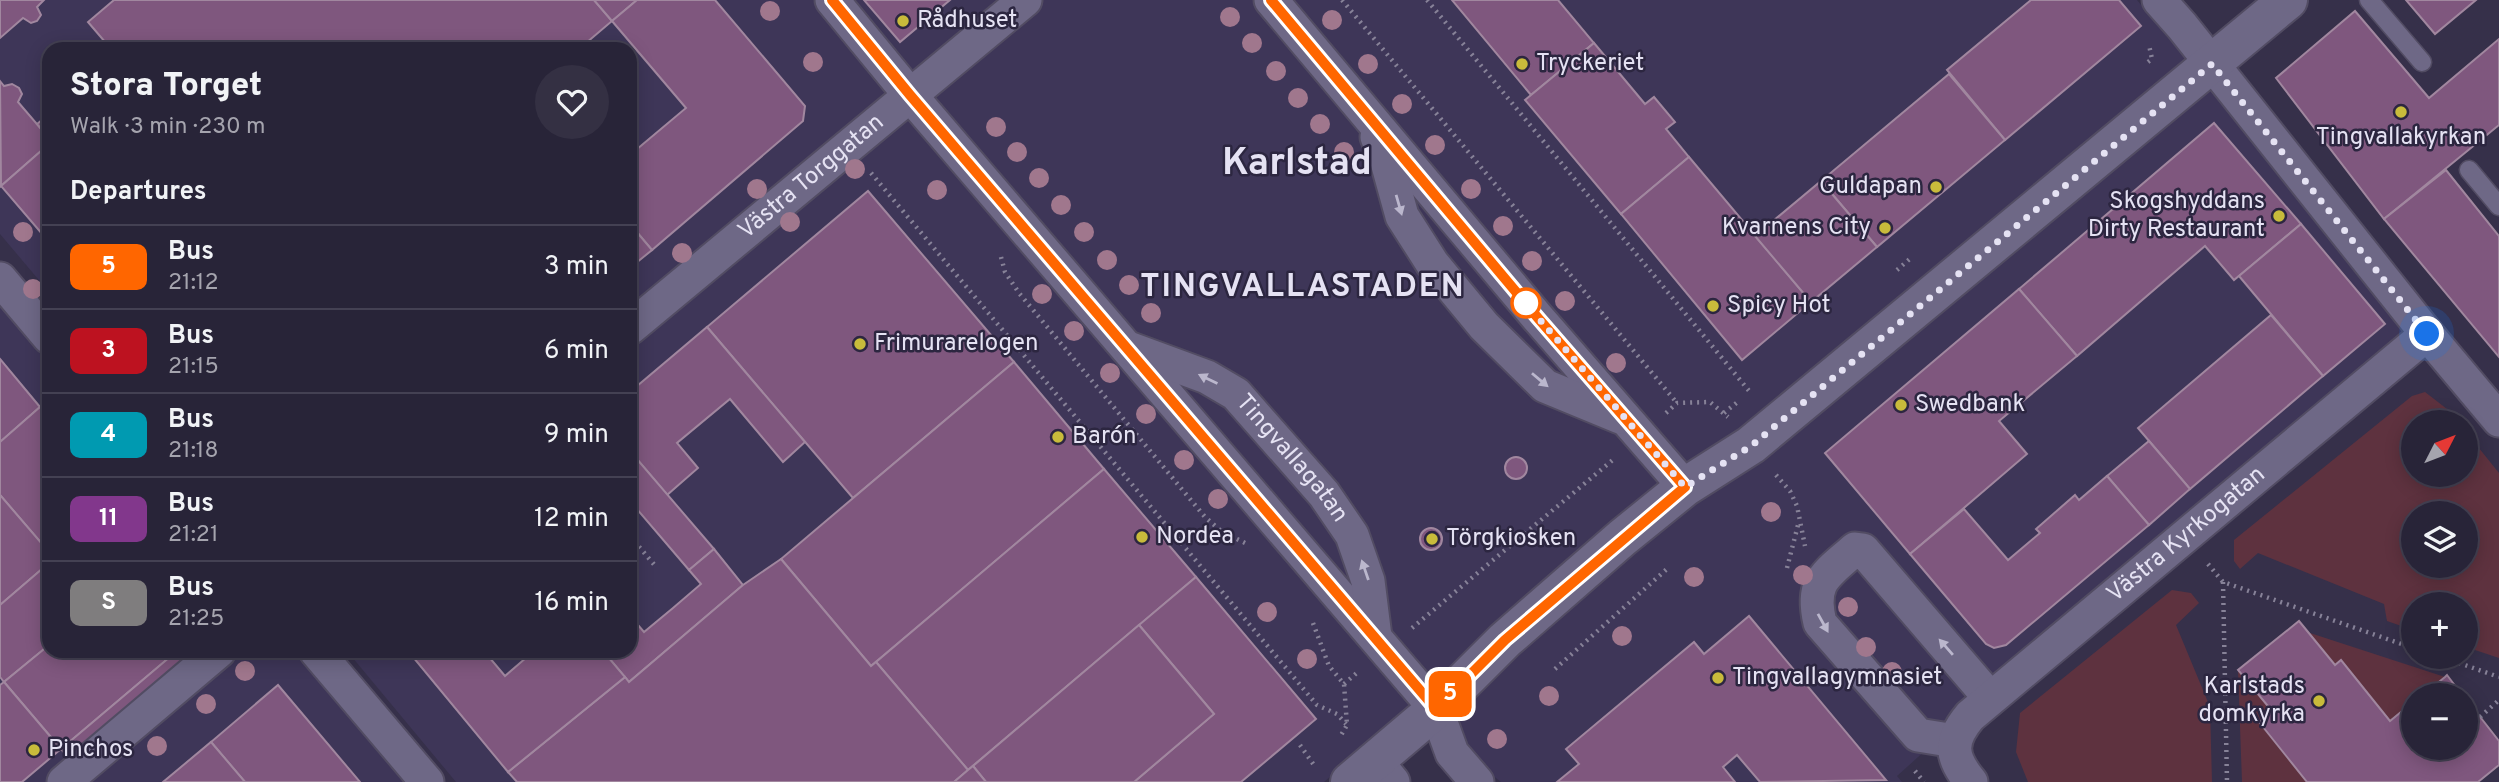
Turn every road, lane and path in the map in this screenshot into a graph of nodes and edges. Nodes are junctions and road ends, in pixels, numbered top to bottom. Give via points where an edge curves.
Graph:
1 (832, 0) edge
2 (1025, 0) edge
3 (1271, 0) edge
4 (1342, 0) edge
5 (1427, 0) edge
6 (2288, 0) edge
7 (2370, 0) edge
8 (2165, 8) edge
9 (2422, 62) dead end
10 (2212, 64) junction
11 (2143, 67) dead end
12 (910, 95) junction
13 (1369, 117) junction
14 (849, 146) junction
15 (2469, 170) dead end
16 (2499, 206) edge
17 (998, 249) dead end
18 (1914, 256) dead end
19 (1893, 273) dead end
20 (0, 279) edge
21 (637, 322) edge
22 (42, 329) edge
23 (2427, 334) junction
24 (1128, 348) junction
25 (1757, 387) dead end
26 (2499, 420) edge
27 (1635, 428) junction
28 (1685, 487) junction
29 (637, 544) edge
30 (1253, 547) dead end
31 (657, 568) dead end
32 (1668, 568) dead end
33 (2214, 572) dead end
34 (2223, 582) junction
35 (1311, 618) dead end
36 (1380, 644) junction
37 (2401, 644) edge
38 (211, 658) edge
39 (322, 658) edge
40 (2476, 669) edge
41 (1555, 670) dead end
42 (2499, 677) edge
43 (1344, 684) junction
44 (1990, 698) junction
45 (2499, 700) edge
46 (1436, 709) junction
47 (2480, 717) dead end
48 (1955, 741) junction
49 (1373, 775) edge
50 (64, 782) edge
51 (427, 782) edge
52 (1477, 782) edge
53 (1971, 782) edge
54 (2227, 782) edge

1 - 12 street, Tingvallagatan
2 - 12 street, Västra Torggatan
3 - 13 street
4 - 27 path via 1677,403
5 - 25 path via 1750,392
6 - 10 street
7 - 9 lane
8 - 10 street
8 - 11 path via 2147,39 2152,59
10 - 23 street
10 - 28 street via 1751,446
12 - 14 street, Västra Torggatan
12 - 24 street, Tingvallagatan
13 - 27 street
13 -> 27 street via 1402,216 1432,263 1484,326 1545,386
14 - 21 street, Västra Torggatan
14 - 43 path via 1317,705 1347,724
15 - 16 lane
17 - 30 path via 1005,272 1019,293 1205,517
18 - 19 path
20 - 22 street
23 - 26 street
23 - 44 street, Västra Kyrkogatan
24 - 36 street, Tingvallagatan
36 -> 24 street, Tingvallagatan via 1368,580 1352,535 1324,494 1236,394 1207,377
27 - 28 street
27 - 36 path
28 - 46 street via 1505,640
29 - 31 path
32 - 41 path
33 - 34 path
34 - 37 path
34 - 54 path
35 - 43 path via 1329,666
36 - 43 path
36 - 46 street, Tingvallagatan
38 - 50 street
39 - 51 street
40 - 42 path
44 - 48 street, Västra Kyrkogatan via 1964,723
44 -> 48 street via 1863,550 1855,549 1826,575 1815,604 1820,623 1918,736
45 - 47 path
46 - 49 street
46 - 52 street, Tingvallagatan via 1452,753
48 - 53 street via 1958,768

